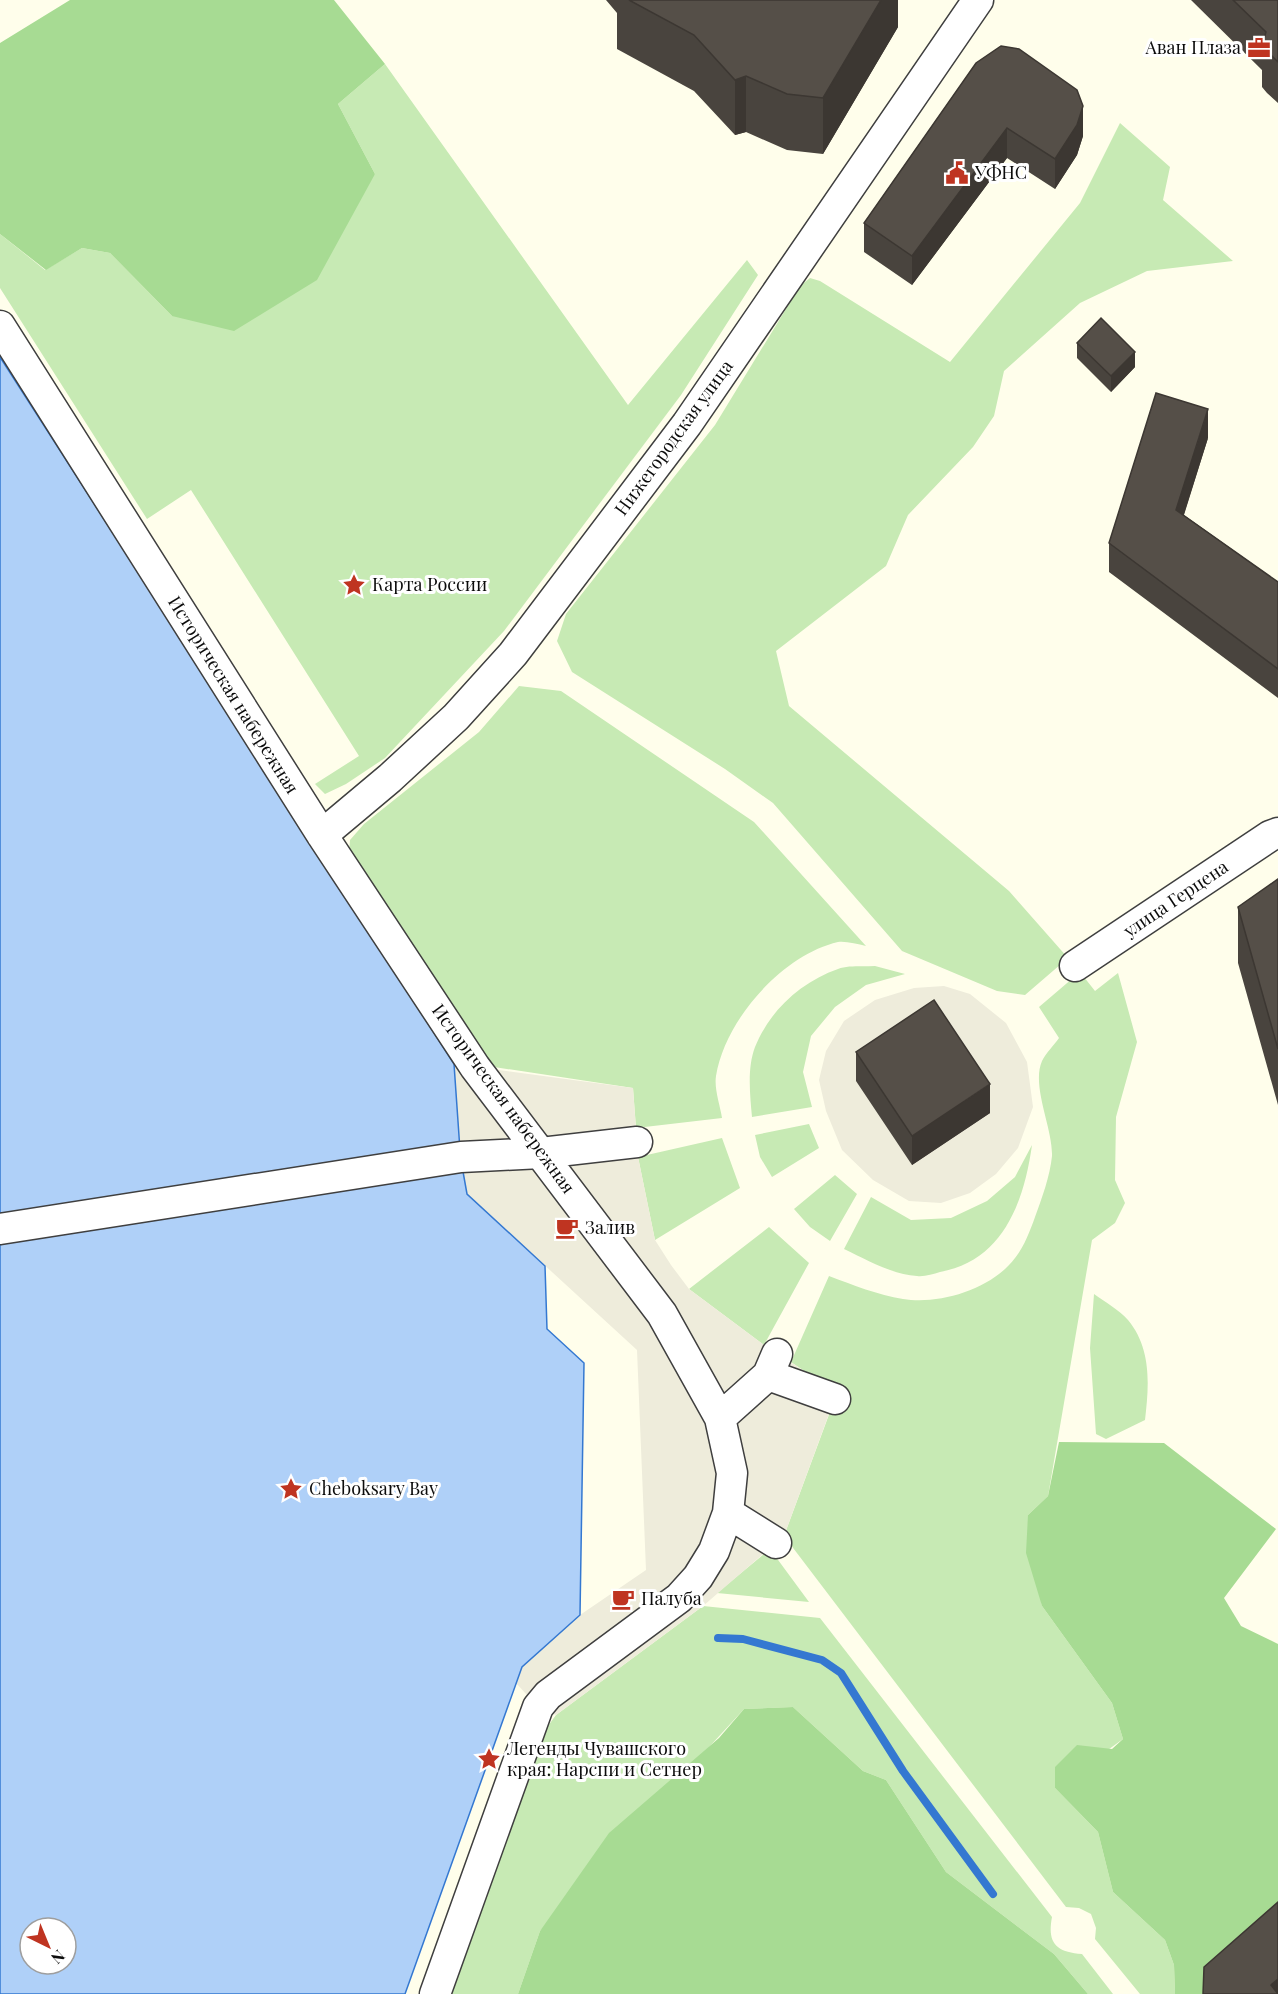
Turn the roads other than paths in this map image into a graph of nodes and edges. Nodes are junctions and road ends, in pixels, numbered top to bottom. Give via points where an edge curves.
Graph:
1 (978, 0) edge
2 (0, 326) edge
3 (1278, 833) edge
4 (322, 836) junction
5 (1075, 966) dead end
6 (637, 1142) dead end
7 (541, 1153) junction
8 (0, 1229) edge
9 (835, 1400) dead end
10 (720, 1418) junction
11 (728, 1513) junction
12 (776, 1542) dead end
13 (435, 1994) edge

1 - 4 street, Нижегородская улица via 687,424 513,654 456,717
2 - 4 street, Историческая набережная
3 - 5 street, улица Герцена
4 - 7 street, Историческая набережная via 475,1067
6 - 7 street
7 - 8 street via 461,1158
7 - 10 street, Историческая набережная via 662,1314
9 - 10 street via 773,1365
10 - 11 street, Историческая набережная via 732,1473
11 - 12 street
11 - 13 street, Историческая набережная via 714,1551 679,1598 548,1695 538,1707

